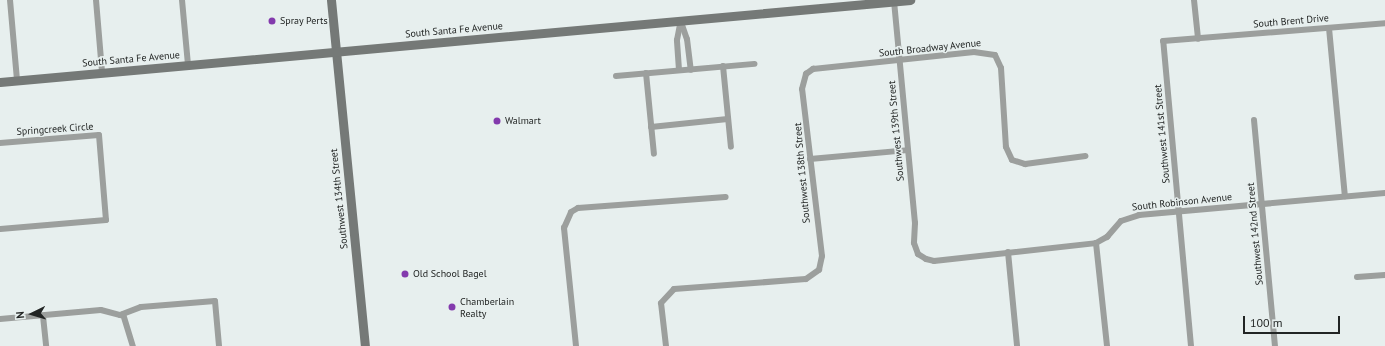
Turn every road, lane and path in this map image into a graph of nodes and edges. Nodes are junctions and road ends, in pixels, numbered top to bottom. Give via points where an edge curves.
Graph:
1 (10, 0) edge
2 (96, 0) edge
3 (182, 0) edge
4 (331, 0) edge
5 (910, 0) edge
6 (1194, 0) edge
7 (894, 1) junction
8 (681, 22) junction
9 (1385, 23) edge
10 (1329, 28) junction
11 (1198, 39) junction
12 (1163, 41) joint
13 (336, 51) junction
14 (899, 61) junction
15 (754, 64) dead end
16 (188, 65) junction
17 (723, 66) junction
18 (679, 70) junction
19 (691, 70) junction
20 (102, 72) junction
21 (646, 73) junction
22 (806, 74) joint
23 (616, 76) dead end
24 (17, 80) junction
25 (0, 82) edge
26 (728, 119) junction
27 (1254, 120) dead end
28 (651, 127) junction
29 (0, 143) edge
30 (731, 147) dead end
31 (908, 150) junction
32 (654, 154) dead end
33 (1085, 156) dead end
34 (810, 159) junction
35 (1385, 193) edge
36 (1345, 196) junction
37 (726, 197) dead end
38 (1262, 204) junction
39 (1179, 211) junction
40 (0, 229) edge
41 (1096, 243) junction
42 (1008, 252) junction
43 (1385, 275) edge
44 (1357, 277) dead end
45 (124, 314) junction
46 (44, 316) junction
47 (0, 319) edge
48 (46, 346) edge
49 (132, 346) edge
50 (219, 346) edge
51 (365, 346) edge
52 (576, 346) edge
53 (666, 346) edge
54 (1017, 346) edge
55 (1107, 346) edge
56 (1191, 346) edge
57 (1275, 346) edge

1 - 24 street
2 - 20 street
3 - 16 street
4 - 13 main road, Southwest 134th Street
5 - 7 main road, South Santa Fe Avenue
6 - 11 street
7 - 8 main road, South Santa Fe Avenue
7 - 14 street, Southwest 139th Street
8 - 13 main road, South Santa Fe Avenue
8 - 18 street via 677,40
8 - 19 street via 687,40
9 - 10 street, South Brent Drive
10 - 11 street, South Brent Drive
10 - 36 street
11 - 12 street, South Brent Drive
12 - 39 street, Southwest 141st Street
13 - 16 main road, South Santa Fe Avenue
13 - 51 main road, Southwest 134th Street
14 - 22 street, South Broadway Avenue via 819,68
14 - 31 street, Southwest 139th Street
14 - 33 street, South Broadway Avenue via 974,52 994,55 1001,68 1006,148 1012,160 1025,164
15 - 17 street
16 - 20 main road, South Santa Fe Avenue
17 - 19 street
17 - 26 street
18 - 19 street
18 - 21 street
20 - 24 main road, South Santa Fe Avenue
21 - 23 street
21 - 28 street
22 - 34 street, Southwest 138th Street via 802,89
24 - 25 main road, South Santa Fe Avenue
26 - 28 street
26 - 30 street
27 - 38 street, Southwest 142nd Street
28 - 32 street
29 - 40 street, Springcreek Circle via 99,135 106,220
31 - 34 street
31 - 42 street, Southwest 139th Street via 914,243 921,256 934,260
34 - 53 street, Southwest 138th Street via 822,256 819,270 806,279 680,288 666,295 661,311
35 - 36 street, South Robinson Avenue
36 - 38 street, South Robinson Avenue
37 - 52 street via 578,208 568,215 564,228
38 - 39 street, South Robinson Avenue
38 - 57 street, Southwest 142nd Street
39 - 41 street, South Robinson Avenue via 1131,216 1121,221 1107,237
39 - 56 street, Southwest 141st Street
41 - 42 street
41 - 55 street
42 - 54 street
43 - 44 street
45 - 46 street via 101,310
45 - 49 street
45 - 50 street via 141,307 215,301
46 - 47 street
46 - 48 street

